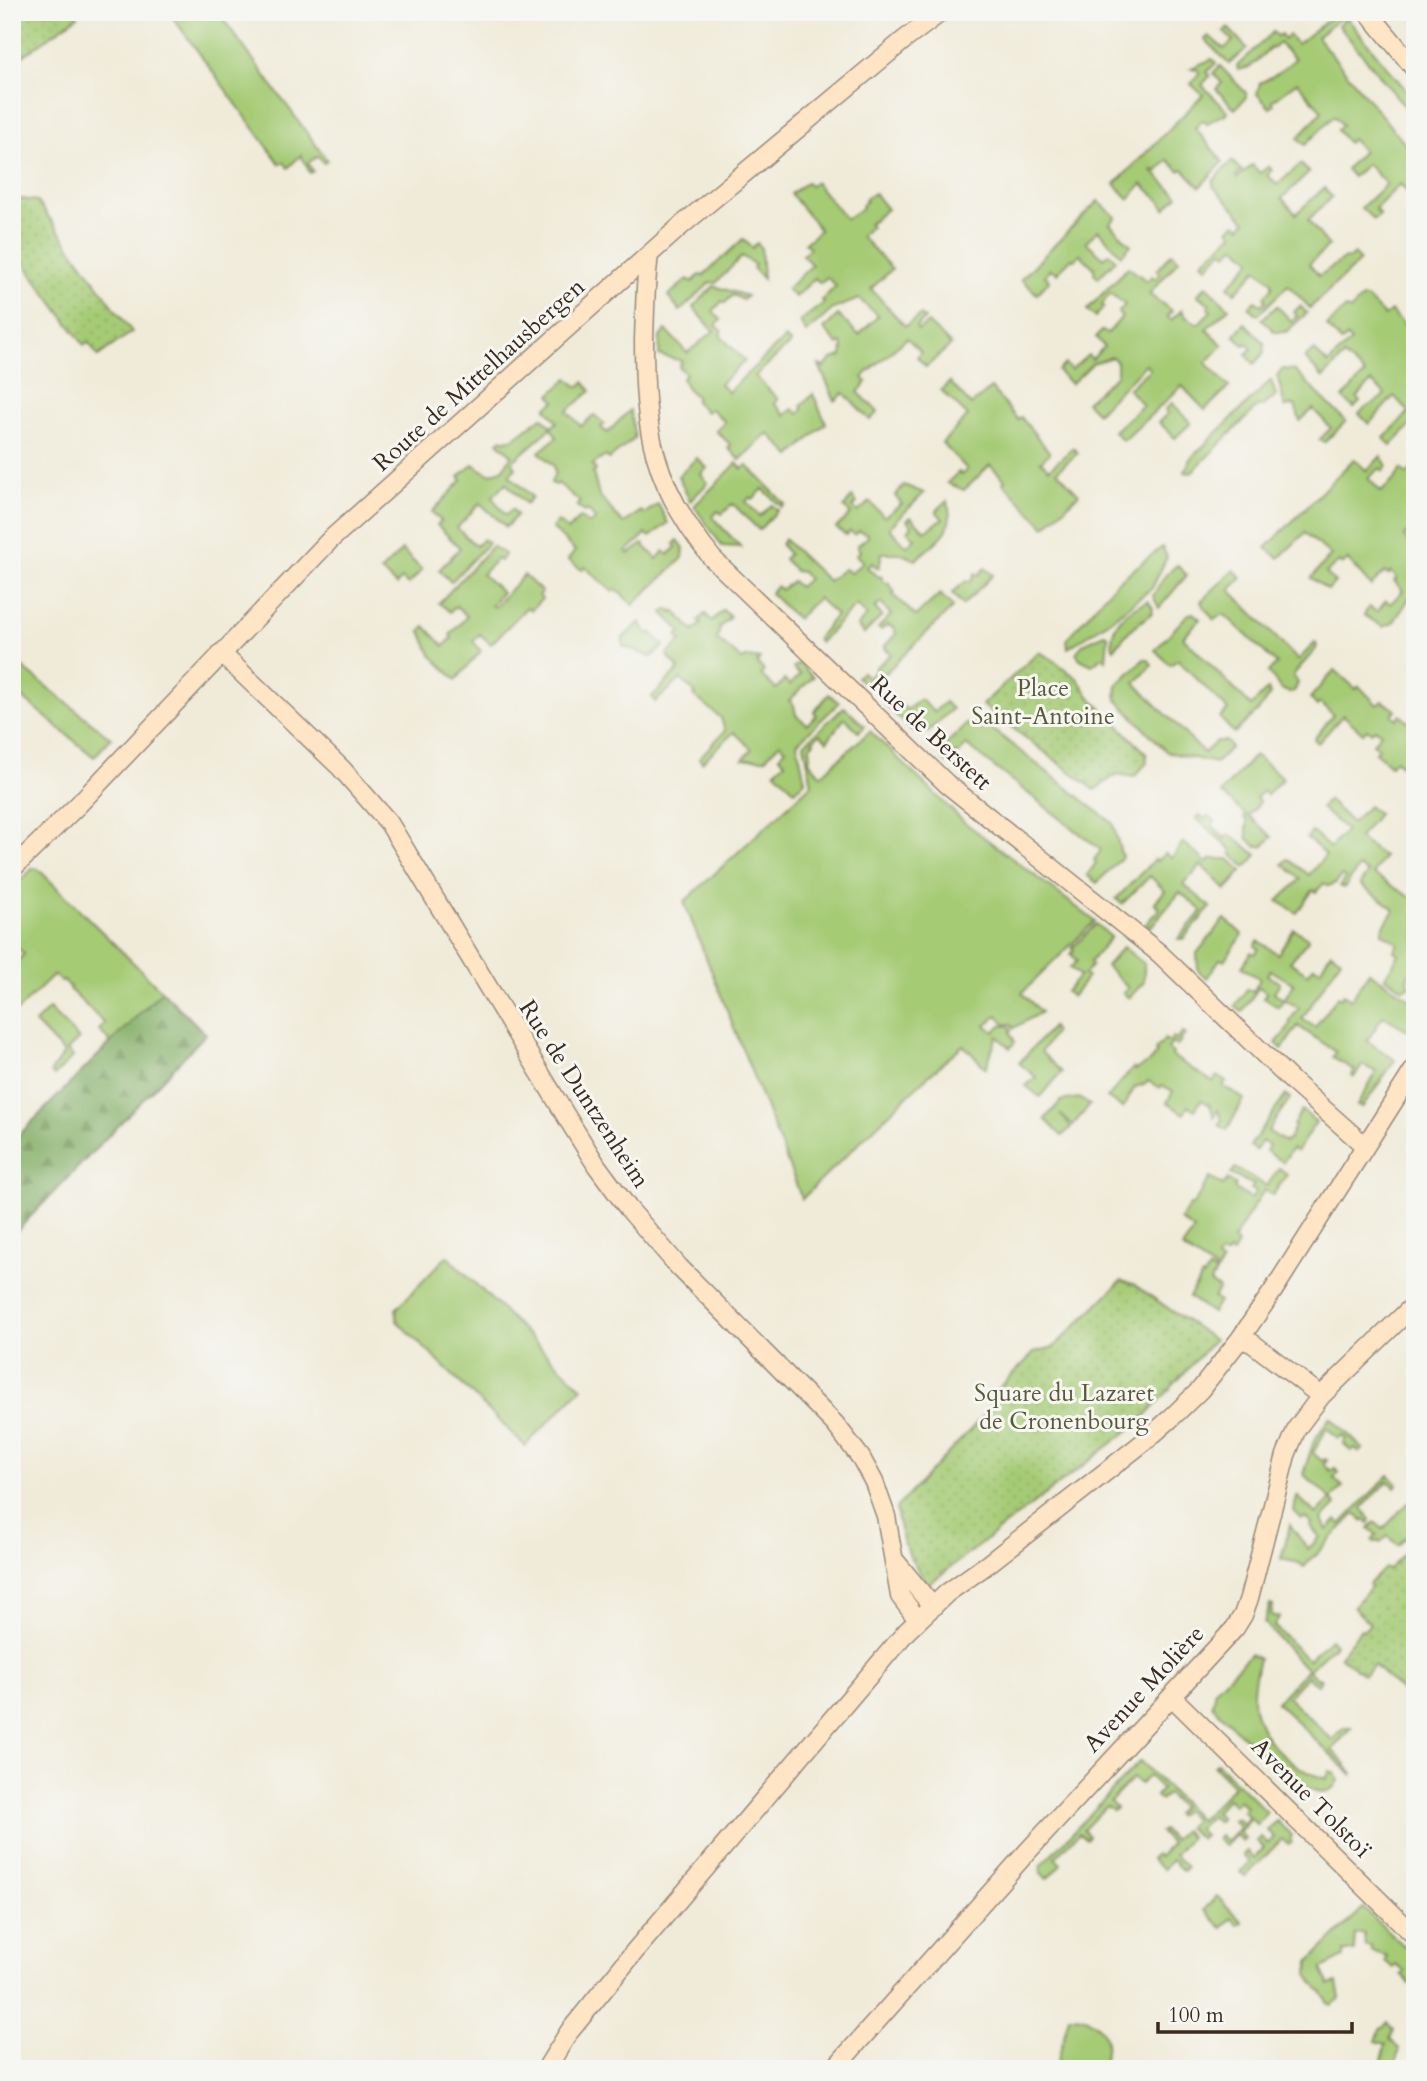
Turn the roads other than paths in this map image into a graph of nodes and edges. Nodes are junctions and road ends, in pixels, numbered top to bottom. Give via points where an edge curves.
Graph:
1 (941, 12) edge
2 (1368, 12) edge
3 (1415, 69) edge
4 (649, 255) junction
5 (221, 653) junction
6 (12, 869) edge
7 (1415, 1068) edge
8 (1365, 1146) junction
9 (1415, 1304) edge
10 (1241, 1338) junction
11 (1321, 1396) junction
12 (896, 1562) junction
13 (933, 1607) junction
14 (918, 1620) junction
15 (1172, 1697) junction
16 (1415, 1936) edge
17 (546, 2069) edge
18 (834, 2069) edge

1 - 4 street, Route de Mittelhausbergen
2 - 3 street
4 - 5 street, Route de Mittelhausbergen via 330,540
4 - 8 street, Rue de Berstett via 644,383 648,428 672,498 712,558 947,784 1159,953
5 - 6 street, Route de Mittelhausbergen
5 - 12 street, Rue de Duntzenheim via 341,768 389,823 597,1166 628,1208 679,1267 835,1424 861,1458 880,1496
7 - 8 street
8 - 10 street
9 - 11 street, Avenue Molière
10 - 11 street
10 - 13 street via 1170,1419
11 - 15 street, Avenue Molière via 1297,1428 1289,1448 1243,1615
12 - 13 street, Rue de Duntzenheim
12 - 14 street, Rue de Duntzenheim via 900,1596
13 - 14 street
14 - 17 street via 647,1936 569,2032
15 - 16 street, Avenue Tolstoï
15 - 18 street, Avenue Molière

